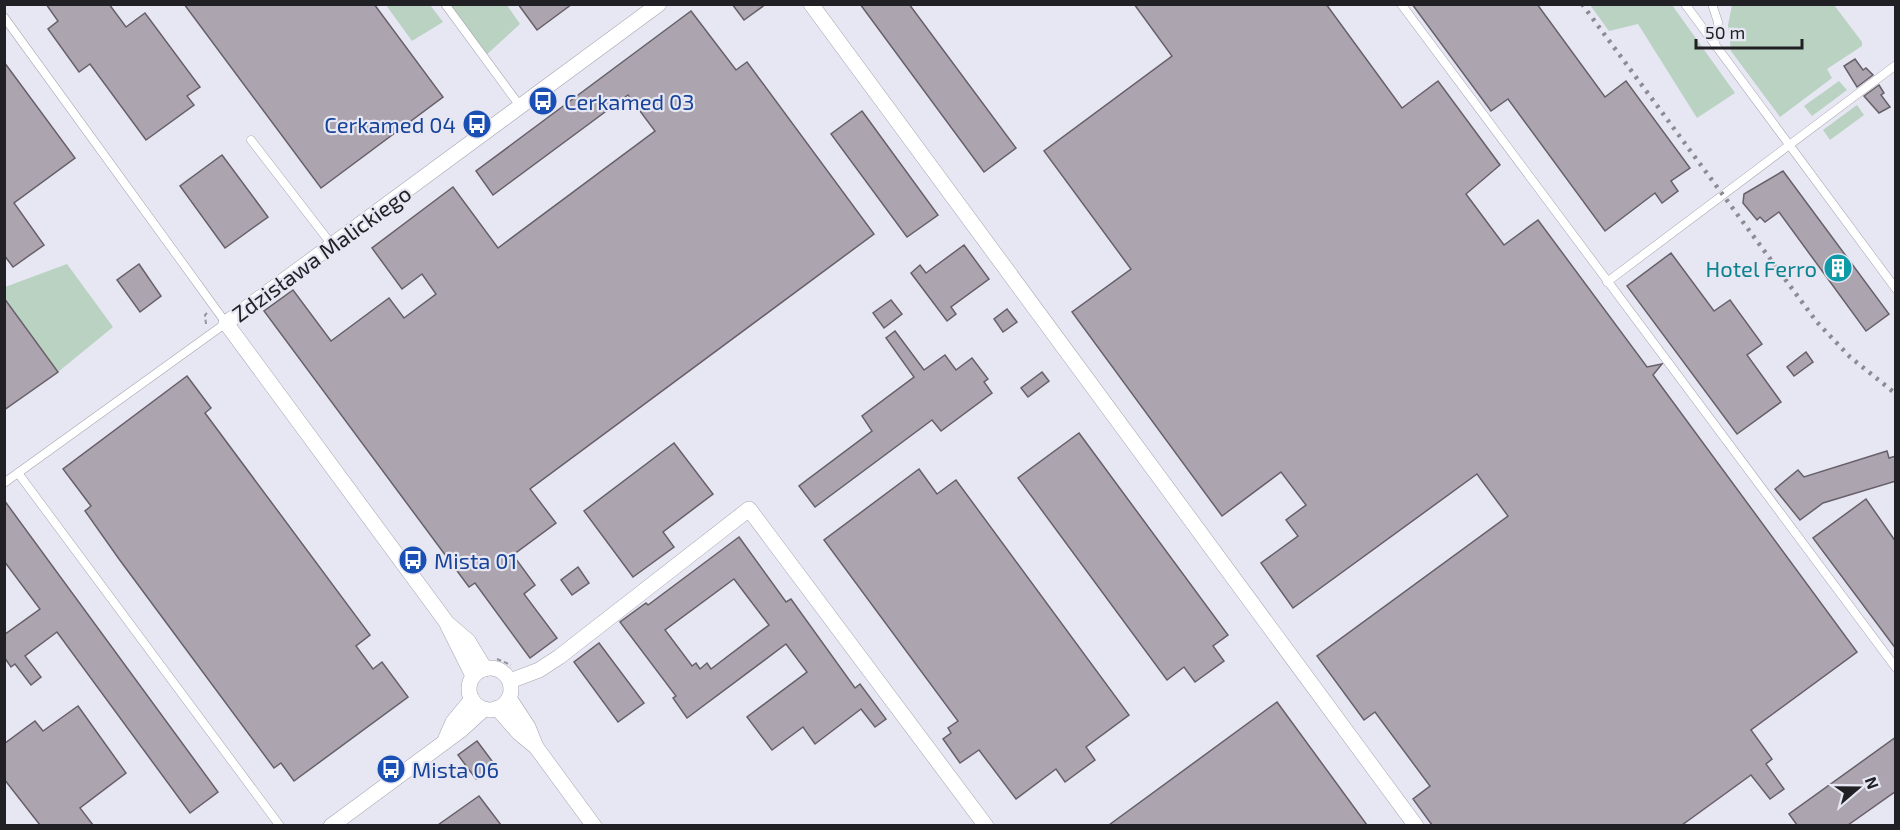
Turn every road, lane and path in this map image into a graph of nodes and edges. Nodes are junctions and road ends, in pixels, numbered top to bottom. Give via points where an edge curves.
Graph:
1 (445, 4) edge
2 (658, 4) edge
3 (811, 4) edge
4 (1401, 4) edge
5 (1685, 4) edge
6 (1712, 4) edge
7 (4, 17) edge
8 (1715, 46) junction
9 (1896, 65) edge
10 (1896, 75) edge
11 (1876, 80) junction
12 (520, 106) junction
13 (251, 140) dead end
14 (1788, 144) junction
15 (332, 245) junction
16 (1607, 282) junction
17 (1896, 289) edge
18 (226, 323) junction
19 (18, 473) junction
20 (4, 483) edge
21 (1896, 668) edge
22 (479, 673) junction
23 (510, 681) junction
24 (509, 698) junction
25 (472, 699) junction
26 (491, 709) junction
27 (446, 738) junction
28 (536, 747) junction
29 (280, 825) edge
30 (332, 825) edge
31 (594, 825) edge
32 (986, 825) edge
33 (1416, 825) edge

1 - 12 lane
2 - 12 street, Zdzisława Malickiego
3 - 33 street
4 - 16 lane
5 - 8 lane
6 - 8 lane via 1718,21
7 - 18 lane
8 - 14 lane
9 - 11 lane
10 - 11 lane
11 - 14 lane
12 - 15 street, Zdzisława Malickiego
13 - 15 lane
14 - 16 lane
14 - 17 lane
15 - 18 street, Zdzisława Malickiego
16 - 21 lane
18 - 19 lane
18 - 22 street, Zdzisława Malickiego via 447,623
19 - 20 lane
19 - 29 lane
22 - 23 street via 502,672
22 - 25 street via 469,687
23 - 24 street
23 - 32 street via 559,657 749,509
24 - 26 street
24 - 28 street
25 - 26 street
25 - 27 street via 453,722
26 - 27 street
26 - 28 street
27 - 30 street
28 - 31 street

